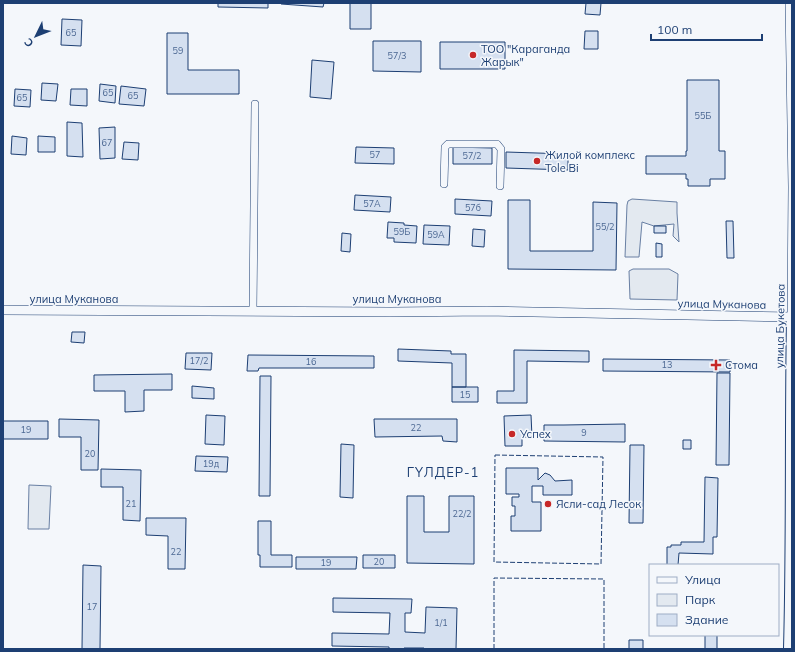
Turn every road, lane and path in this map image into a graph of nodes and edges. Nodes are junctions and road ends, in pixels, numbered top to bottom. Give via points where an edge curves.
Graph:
1 (789, 3) edge
2 (255, 104) dead end
3 (444, 184) dead end
4 (500, 186) dead end
5 (3, 310) edge
6 (253, 311) junction
7 (792, 317) edge
8 (788, 649) edge

1 - 7 street, улица Букетова
2 - 6 street
3 - 4 street via 445,147 448,144 498,144 501,148
5 - 6 main road, улица Муканова
6 - 7 main road, улица Муканова via 487,311
7 - 8 street, улица Букетова

